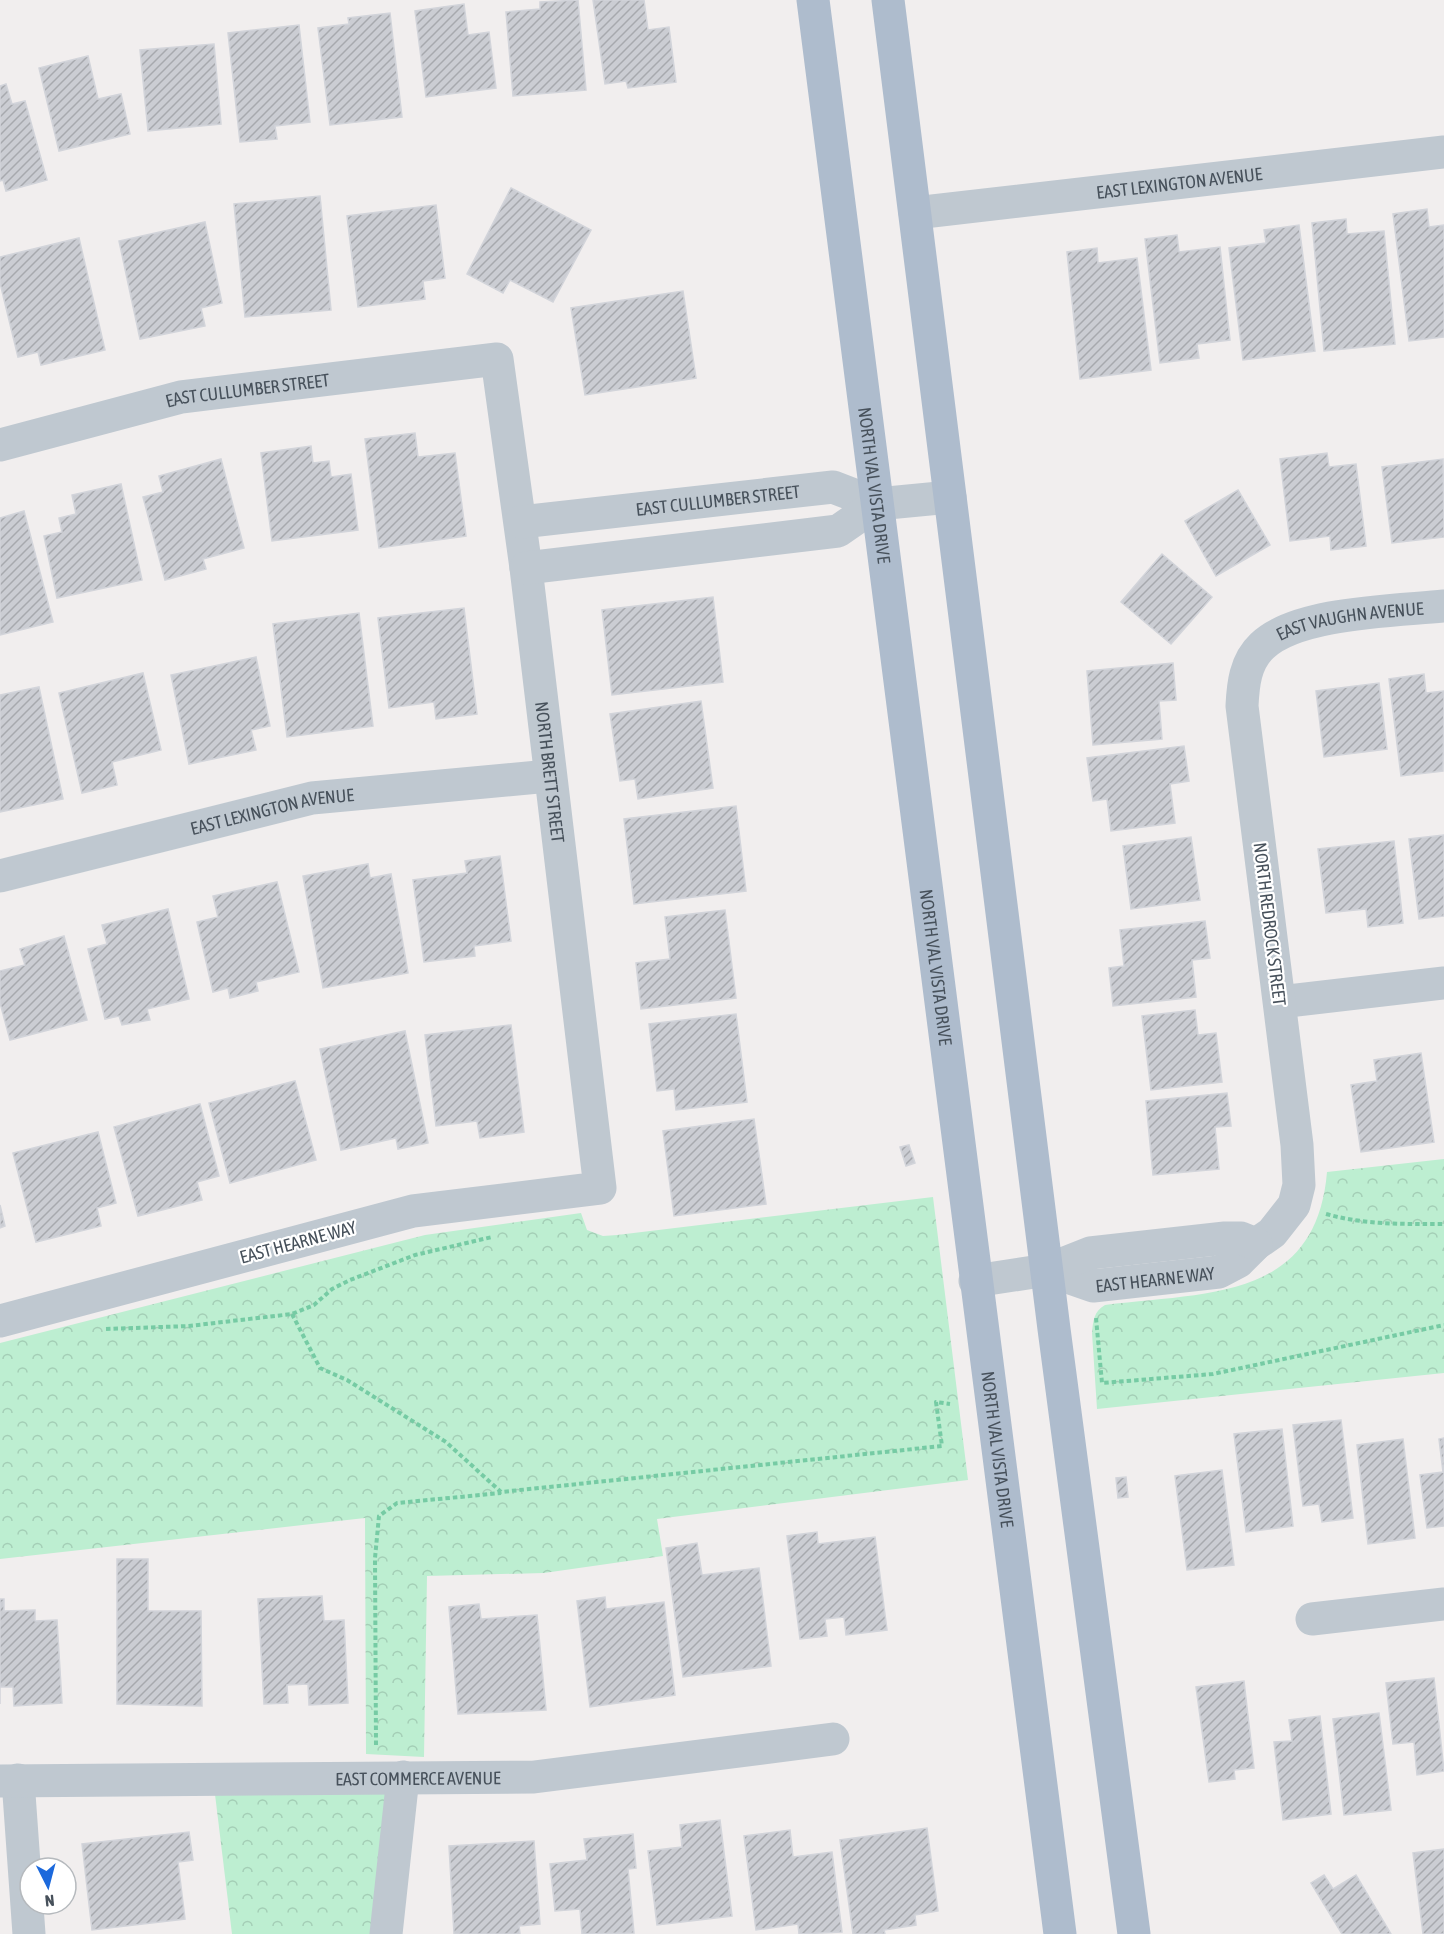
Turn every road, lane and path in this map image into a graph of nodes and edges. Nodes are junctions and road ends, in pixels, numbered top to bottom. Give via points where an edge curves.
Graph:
1 (813, 0) edge
2 (888, 0) edge
3 (1444, 153) edge
4 (915, 213) junction
5 (497, 359) joint
6 (0, 445) edge
7 (950, 496) junction
8 (877, 504) junction
9 (521, 522) junction
10 (526, 568) junction
11 (1444, 606) edge
12 (1260, 647) joint
13 (549, 776) junction
14 (0, 876) edge
15 (1444, 983) edge
16 (1280, 1002) junction
17 (600, 1188) joint
18 (1293, 1205) junction
19 (1444, 1224) edge
20 (503, 1235) dead end
21 (1047, 1270) junction
22 (975, 1281) junction
23 (292, 1314) junction
24 (1095, 1316) dead end
25 (0, 1321) edge
26 (1444, 1325) edge
27 (97, 1329) dead end
28 (950, 1404) dead end
29 (501, 1492) junction
30 (1444, 1604) edge
31 (1312, 1619) dead end
32 (833, 1739) dead end
33 (390, 1777) junction
34 (9, 1780) edge
35 (29, 1934) edge
36 (386, 1934) edge
37 (1060, 1934) edge
38 (1134, 1934) edge

1 - 8 main road, NORTH VAL VISTA DRIVE
2 - 4 main road
3 - 4 street, EAST LEXINGTON AVENUE
4 - 7 main road
5 - 6 street, EAST CULLUMBER STREET via 181,397
5 - 9 street, NORTH BRETT STREET
7 - 8 street, EAST CULLUMBER STREET
7 - 21 main road
8 - 9 street, EAST CULLUMBER STREET via 833,487
8 - 10 street, EAST CULLUMBER STREET via 838,531
8 - 22 main road, NORTH VAL VISTA DRIVE
9 - 10 street, NORTH BRETT STREET
10 - 13 street, NORTH BRETT STREET
11 - 12 street, EAST VAUGHN AVENUE via 1322,620 1276,634
12 - 16 street, NORTH REDROCK STREET via 1248,665 1242,706
13 - 14 street, EAST LEXINGTON AVENUE via 312,798
13 - 17 street, NORTH BRETT STREET
15 - 16 street
16 - 18 street, NORTH REDROCK STREET via 1299,1165
17 - 25 street, EAST HEARNE WAY via 413,1211
18 - 19 path via 1345,1219
18 - 21 street, EAST HEARNE WAY via 1272,1233 1256,1244 1241,1238 1225,1238 1090,1253
20 - 23 path via 415,1255 350,1280 314,1305
21 - 22 street, EAST HEARNE WAY
21 - 38 main road
22 - 37 main road, NORTH VAL VISTA DRIVE
23 - 27 path via 189,1326
23 - 29 path via 320,1368 347,1380 446,1442
24 - 26 path via 1102,1383 1213,1374
28 - 29 path via 936,1402 942,1446
29 - 33 path via 397,1503 379,1516 375,1558
30 - 31 street
32 - 33 street, EAST COMMERCE AVENUE via 570,1774
33 - 34 street, EAST COMMERCE AVENUE
33 - 36 street
34 - 35 street

